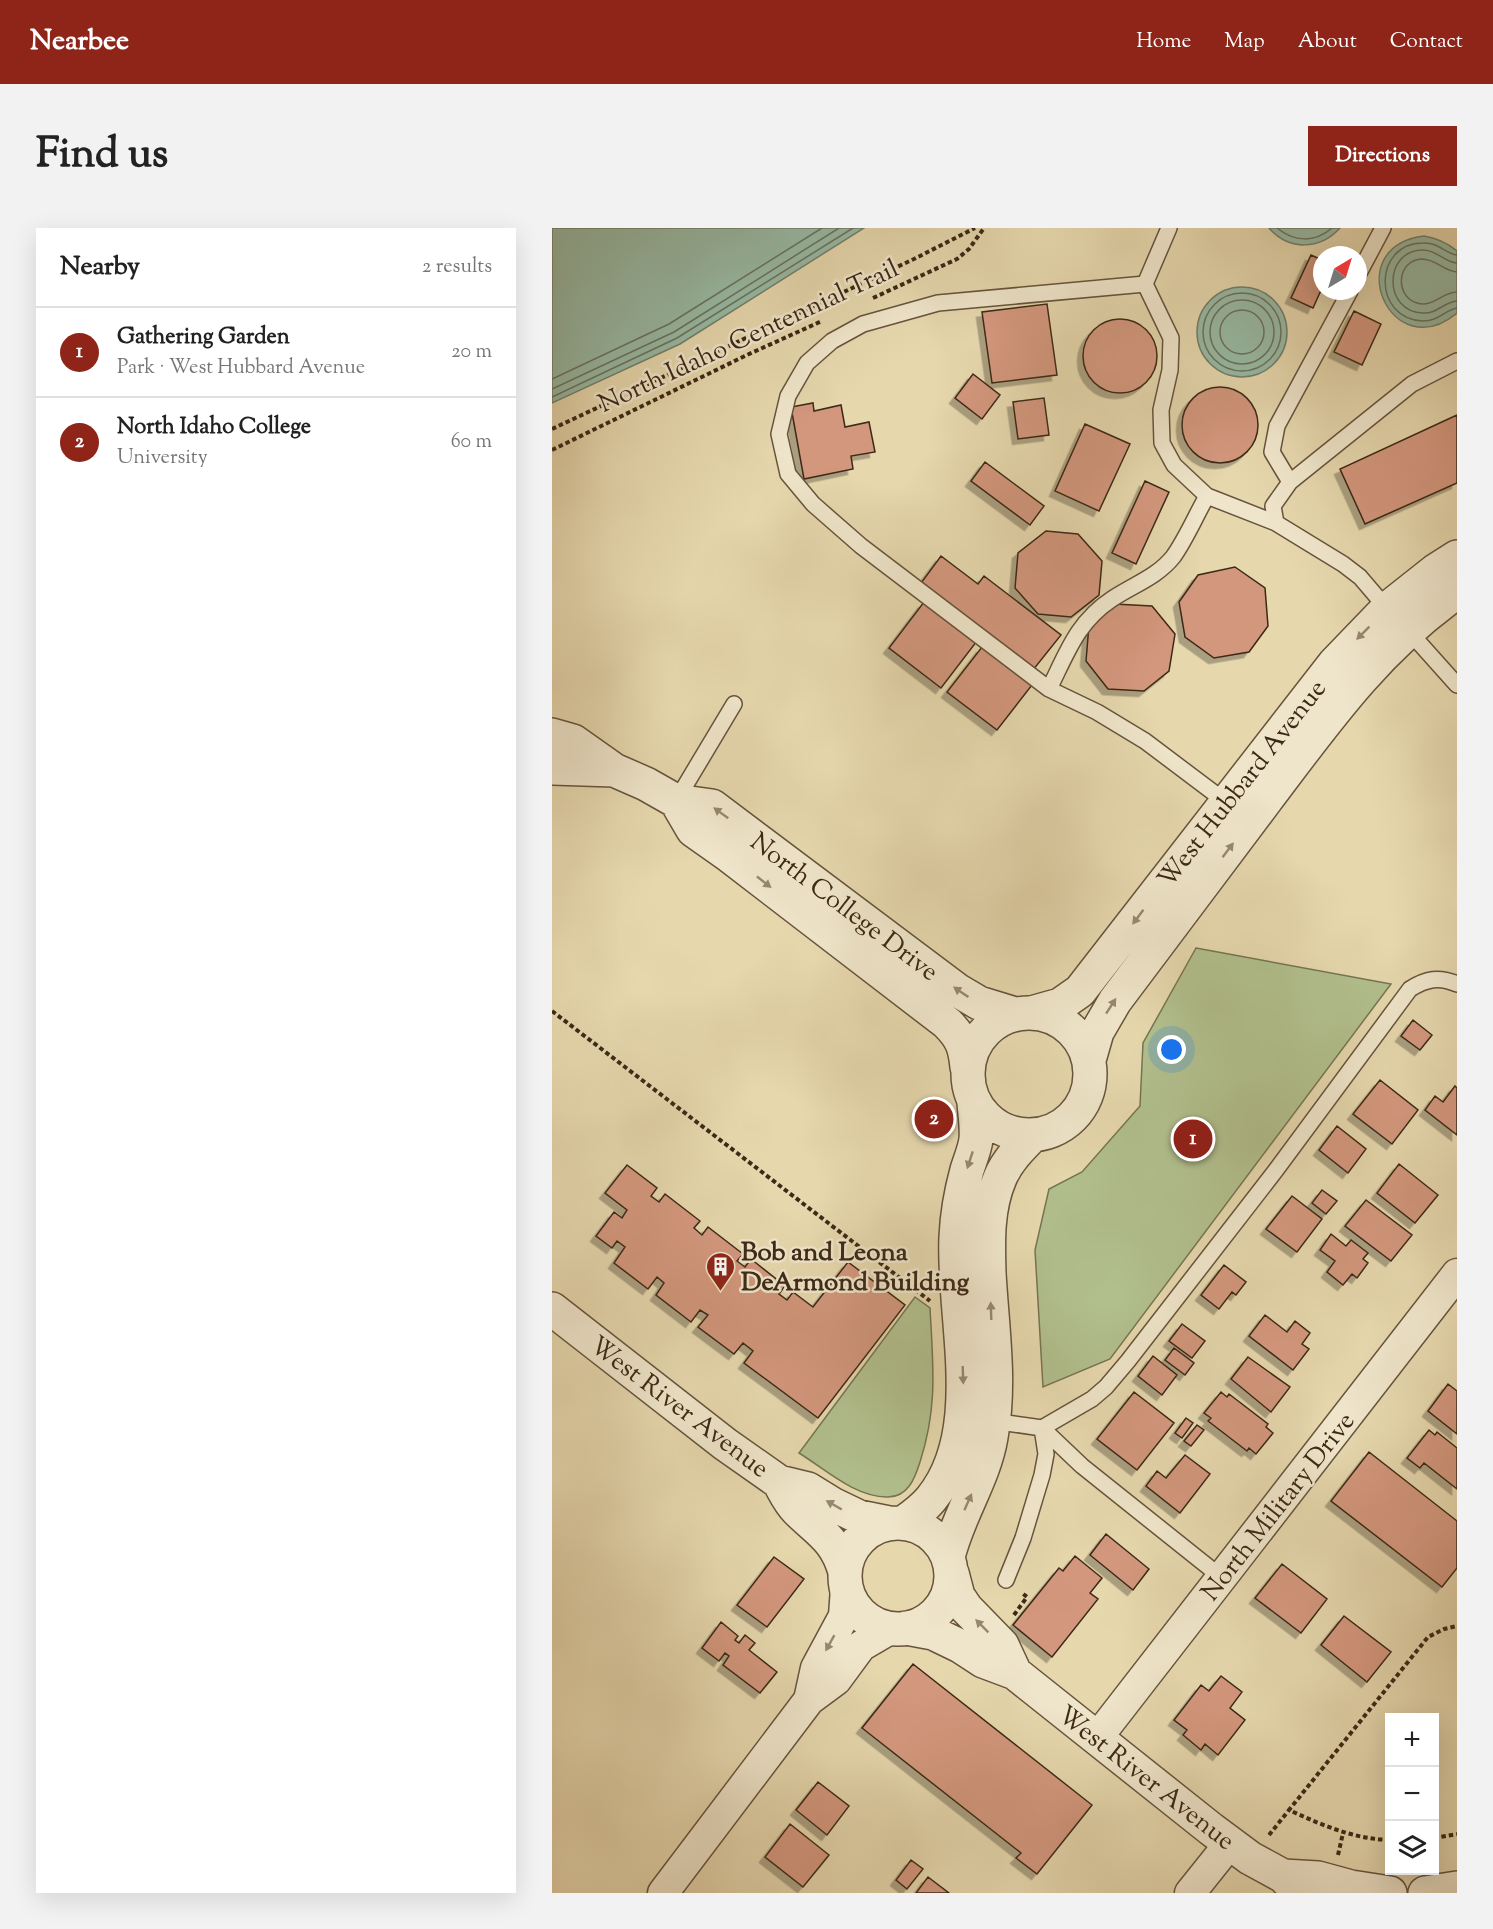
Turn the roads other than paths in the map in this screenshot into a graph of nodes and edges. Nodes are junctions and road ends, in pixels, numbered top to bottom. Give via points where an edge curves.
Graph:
1 (1169, 228) edge
2 (1383, 228) edge
3 (1367, 258) edge
4 (1145, 284) junction
5 (1345, 300) edge
6 (1457, 361) edge
7 (1290, 482) junction
8 (1207, 496) junction
9 (1276, 523) junction
10 (1457, 556) edge
11 (1457, 592) edge
12 (1398, 619) junction
13 (1457, 686) edge
14 (1049, 689) junction
15 (734, 704) dead end
16 (552, 735) edge
17 (552, 768) edge
18 (614, 770) junction
19 (676, 801) junction
20 (1226, 802) junction
21 (1457, 984) edge
22 (1025, 1013) junction
23 (1089, 1060) junction
24 (967, 1067) junction
25 (974, 1103) junction
26 (1033, 1136) junction
27 (1457, 1274) edge
28 (552, 1309) edge
29 (993, 1421) junction
30 (1042, 1428) junction
31 (779, 1482) junction
32 (896, 1523) junction
33 (950, 1565) junction
34 (1221, 1577) junction
35 (846, 1580) junction
36 (1006, 1580) road end
37 (898, 1628) junction
38 (1015, 1673) junction
39 (809, 1700) junction
40 (1097, 1738) junction
41 (1230, 1843) junction
42 (1292, 1885) edge
43 (1457, 1888) edge
44 (663, 1893) edge
45 (1190, 1893) edge
46 (1390, 1893) edge
47 (1425, 1893) edge

1 - 4 lane
2 - 3 lane
4 - 8 lane via 1170,338 1170,370 1161,410 1162,443 1174,465
4 - 14 lane via 938,303 863,324 832,341 807,363 788,396 779,434 788,474 813,504 861,546
5 - 7 lane via 1278,426 1272,452
6 - 7 lane via 1412,384
7 - 9 lane via 1273,506
8 - 9 lane
8 - 14 lane via 1173,556 1153,576 1111,600 1077,631
9 - 12 lane via 1360,577
10 - 12 street, West Hubbard Avenue
11 - 12 street, West Hubbard Avenue
12 - 13 lane
12 -> 20 street, West Hubbard Avenue via 1334,664
23 -> 12 street, West Hubbard Avenue via 1097,1032 1114,1000 1365,673
14 - 20 lane via 1145,741
15 - 19 lane
16 - 18 street, North College Drive via 573,741
17 - 18 street, North College Drive
18 - 19 street, North College Drive
22 -> 19 street, North College Drive via 979,1003 957,990 712,806
19 -> 24 street, North College Drive via 693,830 947,1023 965,1048
20 -> 22 street, West Hubbard Avenue via 1080,991 1060,1005
21 - 30 lane via 1434,979 1410,989 1128,1361 1092,1399
22 - 23 street via 1053,1017 1070,1027
22 - 24 street via 998,1020 982,1033 972,1048
23 - 26 street via 1091,1077 1079,1111 1051,1132
24 - 25 street
25 - 26 street via 999,1128
25 -> 32 street via 976,1141 963,1185 956,1240 963,1378 961,1425 945,1478 926,1505
29 -> 26 street via 996,1379 989,1223 1000,1178 1015,1152
27 - 34 street, North Military Drive
28 - 31 street, West River Avenue
29 - 30 lane
33 -> 29 street via 954,1533 986,1458
30 - 34 lane via 1082,1466
30 - 36 lane via 1046,1454 1042,1475
32 -> 31 street, West River Avenue via 859,1517 808,1489
31 - 35 street, West River Avenue via 795,1508 832,1541 842,1559
32 - 33 street via 917,1526 930,1533 941,1544
32 - 35 street via 876,1527 854,1545
33 - 37 street via 950,1588 944,1603 921,1624
38 -> 33 street, West River Avenue via 1002,1645 957,1596
34 - 40 street, North Military Drive
35 - 37 street via 852,1602 862,1615 875,1624
35 -> 39 street via 844,1616 816,1668
37 - 38 street, West River Avenue via 933,1633
37 - 39 street via 861,1646 836,1680
38 - 40 street, West River Avenue
39 - 44 street
40 - 41 street, West River Avenue
41 - 42 street, West River Avenue
41 - 45 street
42 - 46 street, West River Avenue via 1318,1878
43 - 47 street

